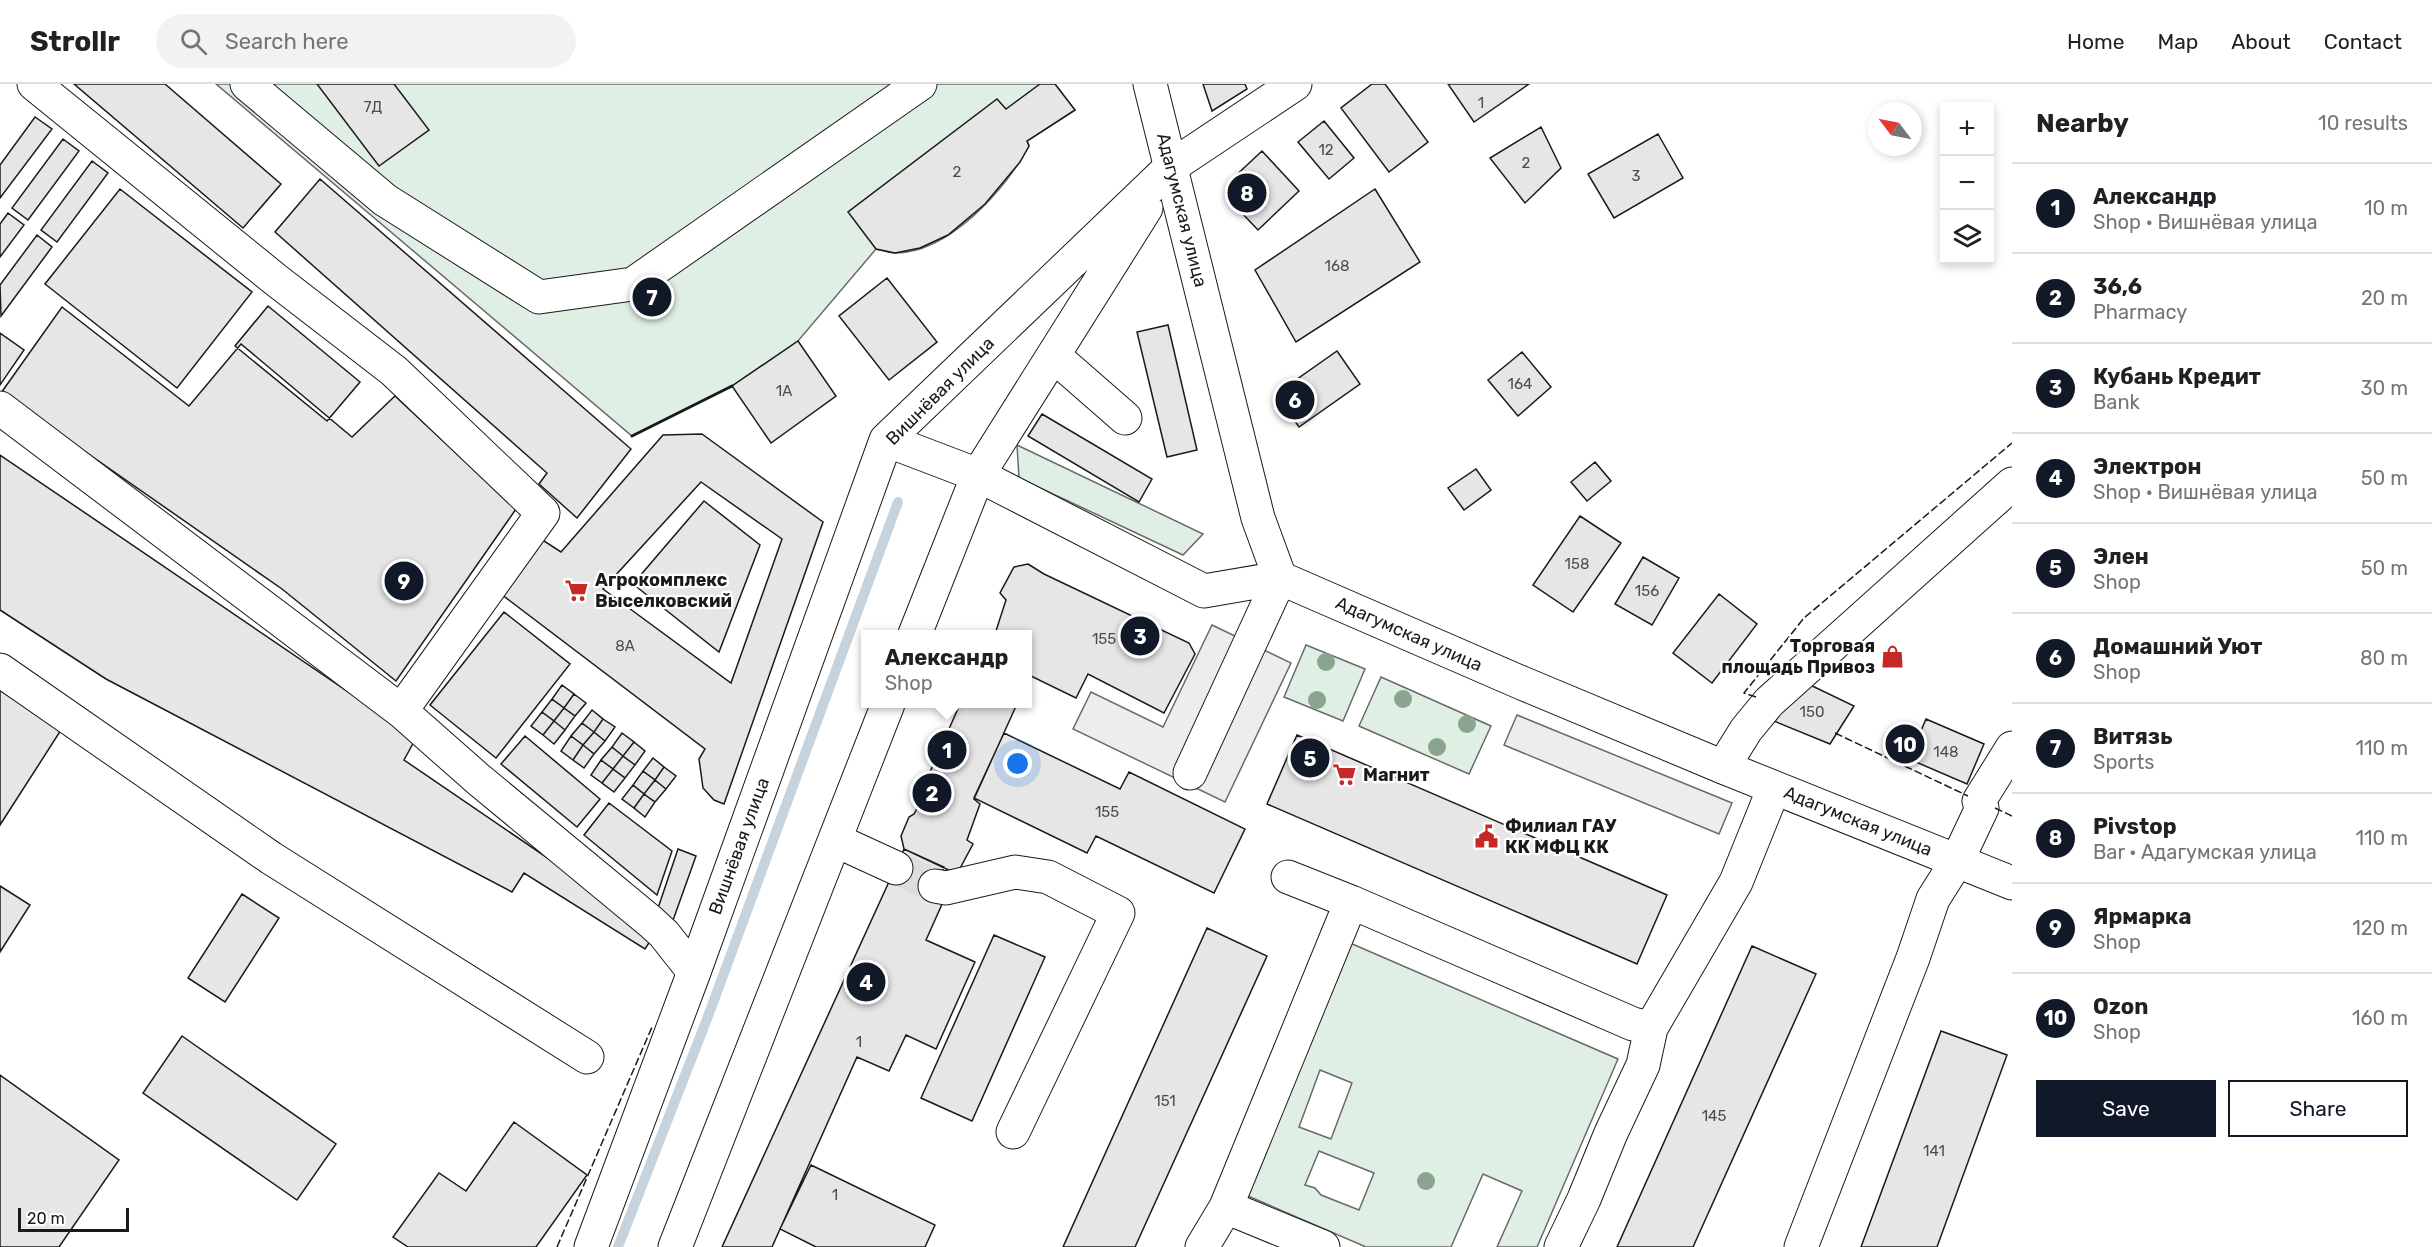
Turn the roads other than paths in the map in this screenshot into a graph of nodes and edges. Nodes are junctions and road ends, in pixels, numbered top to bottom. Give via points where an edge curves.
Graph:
1 (34, 84) edge
2 (247, 84) edge
3 (920, 84) edge
4 (1150, 84) edge
5 (1296, 84) edge
6 (1172, 166) junction
7 (1054, 356) junction
8 (0, 408) edge
9 (1125, 418) dead end
10 (886, 440) junction
11 (978, 476) junction
12 (2012, 484) edge
13 (1280, 578) junction
14 (917, 630) edge
15 (0, 670) edge
16 (886, 708) edge
17 (401, 711) junction
18 (2012, 748) edge
19 (1723, 767) junction
20 (1190, 772) dead end
21 (1774, 788) junction
22 (835, 840) junction
23 (1957, 861) junction
24 (896, 868) tunnel mouth
25 (1288, 878) dead end
26 (2012, 883) edge
27 (935, 886) tunnel mouth
28 (1351, 902) junction
29 (694, 972) junction
30 (1651, 1028) junction
31 (586, 1057) dead end
32 (1013, 1132) dead end
33 (1226, 1207) junction
34 (591, 1247) edge
35 (675, 1247) edge
36 (1202, 1247) edge
37 (1323, 1247) edge
38 (1561, 1247) edge
39 (1801, 1247) edge

1 - 17 street via 394,371 543,513
2 - 3 street via 385,200 539,297 633,284
4 - 6 street, Адагумская улица
5 - 6 street
6 - 7 street
6 - 10 street, Вишнёвая улица
6 - 13 street, Адагумская улица via 1258,518
7 - 9 street
7 - 11 street
8 - 17 street
10 - 11 street
10 - 29 street, Вишнёвая улица
11 - 13 street via 1204,591
11 - 14 street
12 - 19 street via 1768,702
13 - 19 street, Адагумская улица
13 - 20 street
15 - 31 street via 271,858
16 - 22 street
17 - 29 street via 651,922
18 - 23 street via 1979,801 1982,808
19 - 21 street, Адагумская улица
21 - 23 street, Адагумская улица
21 - 30 street via 1736,882
22 - 24 street
22 - 35 street
23 - 26 street, Адагумская улица
23 - 39 street via 1934,899
25 - 28 street
27 - 32 street via 946,888 1015,872 1048,877 1118,913
28 - 30 street via 1633,1024
28 - 33 street
29 - 34 street, Вишнёвая улица
30 - 38 street via 1643,1065
33 - 36 street
33 - 37 street

